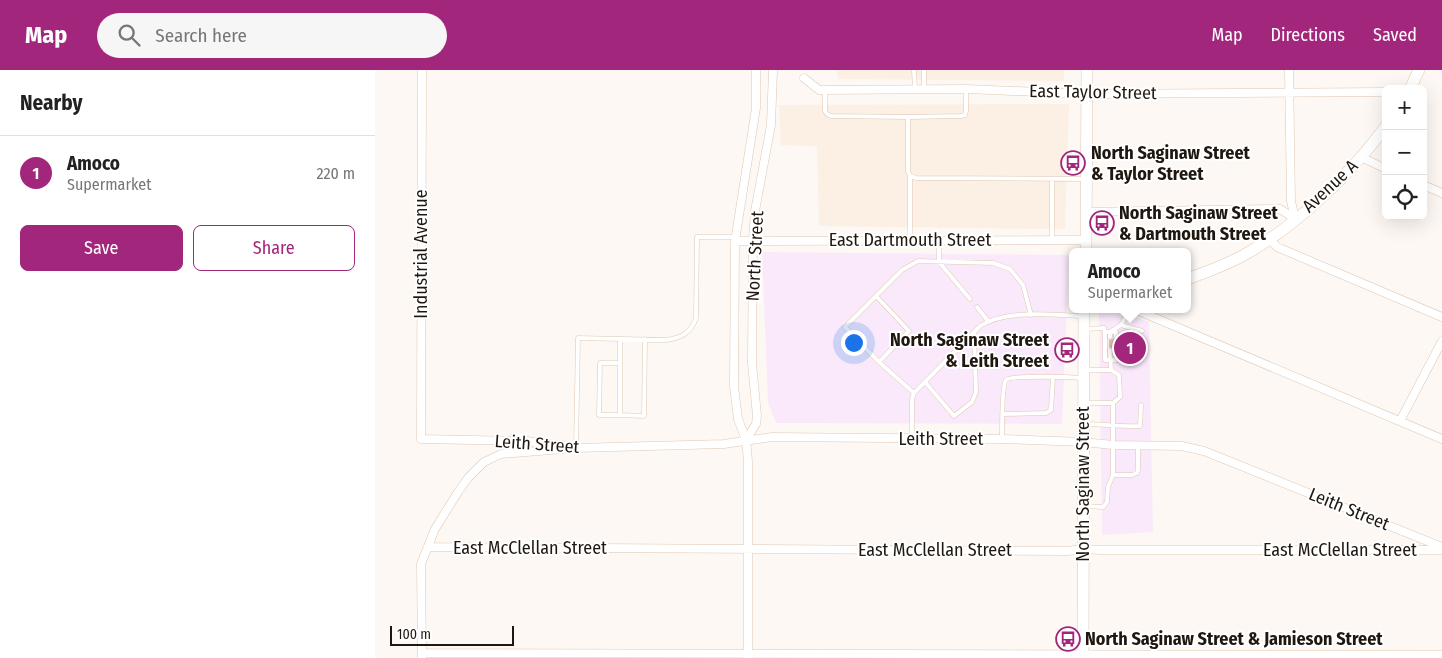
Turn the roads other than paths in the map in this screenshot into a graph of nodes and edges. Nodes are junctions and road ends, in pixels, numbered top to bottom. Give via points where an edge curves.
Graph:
1 (422, 70) edge
2 (756, 70) edge
3 (773, 70) edge
4 (914, 70) edge
5 (924, 70) edge
6 (1087, 70) edge
7 (1289, 70) edge
8 (1419, 70) edge
9 (804, 78) dead end
10 (1412, 85) edge
11 (966, 89) junction
12 (825, 90) junction
13 (915, 90) junction
14 (924, 90) junction
15 (1382, 92) edge
16 (1289, 93) junction
17 (1087, 94) junction
18 (908, 117) junction
19 (1383, 130) edge
20 (1361, 157) junction
21 (1382, 167) edge
22 (910, 176) junction
23 (1087, 179) junction
24 (1052, 180) junction
25 (1427, 187) edge
26 (1442, 193) edge
27 (1086, 212) junction
28 (1295, 219) junction
29 (735, 239) junction
30 (911, 239) junction
31 (939, 239) junction
32 (1270, 239) junction
33 (753, 240) junction
34 (1052, 240) junction
35 (1086, 246) edge
36 (939, 262) junction
37 (1191, 277) edge
38 (876, 296) junction
39 (970, 299) dead end
40 (977, 307) dead end
41 (1069, 313) edge
42 (1084, 313) edge
43 (1128, 313) edge
44 (1143, 313) edge
45 (1031, 315) junction
46 (1442, 317) edge
47 (988, 321) junction
48 (1121, 325) junction
49 (1084, 329) junction
50 (1141, 331) dead end
51 (974, 332) junction
52 (1109, 334) junction
53 (1116, 337) dead end
54 (620, 339) junction
55 (645, 339) junction
56 (1442, 341) edge
57 (1110, 350) dead end
58 (1117, 350) dead end
59 (1111, 360) junction
60 (879, 362) junction
61 (621, 363) junction
62 (1111, 370) junction
63 (1083, 374) junction
64 (1053, 377) junction
65 (925, 382) junction
66 (914, 393) junction
67 (1083, 403) junction
68 (1113, 403) junction
69 (1141, 405) dead end
70 (1003, 414) junction
71 (620, 415) junction
72 (1400, 422) junction
73 (1083, 424) junction
74 (1113, 424) junction
75 (912, 438) junction
76 (421, 439) joint
77 (1002, 439) junction
78 (1442, 439) edge
79 (746, 440) junction
80 (1083, 442) junction
81 (1138, 445) junction
82 (1113, 446) junction
83 (576, 448) junction
84 (1113, 475) junction
85 (1083, 505) junction
86 (428, 547) junction
87 (748, 549) junction
88 (1083, 549) junction
89 (1442, 549) edge
90 (422, 655) edge
91 (1442, 655) edge
92 (748, 656) edge
93 (1083, 656) edge

1 - 76 street, Industrial Avenue
2 - 29 street, North Street via 756,108
3 - 33 street, North Street via 771,125 755,211
4 - 13 lane
5 - 14 lane
6 - 17 main road
7 - 16 street
8 - 10 main road
9 - 12 street, East Taylor Street via 819,90
11 - 14 street, East Taylor Street
11 - 17 street, East Taylor Street
11 - 18 lane via 965,115
12 - 13 street, East Taylor Street
12 - 18 lane via 825,111 831,116
13 - 14 street, East Taylor Street
15 - 16 street, East Taylor Street
16 - 17 street, East Taylor Street
16 - 28 street via 1291,201
17 - 23 main road
18 - 22 lane
19 - 20 main road, Avenue A
20 - 21 street
20 - 28 main road, Avenue A
22 - 24 lane
22 - 30 lane
23 - 24 lane
23 - 27 main road
24 - 34 lane
25 - 26 street
27 - 28 street via 1280,210
27 - 35 main road
28 - 32 main road, Avenue A
29 - 33 street, East Dartmouth Street
29 - 55 lane via 697,237 696,318 693,327 677,339
29 - 79 street, North Street via 734,387 738,419
30 - 31 street, East Dartmouth Street
30 - 33 street, East Dartmouth Street
31 - 34 street, East Dartmouth Street
31 - 36 lane
32 - 37 main road, Avenue A via 1230,262
32 - 46 street via 1277,247
33 - 79 street, North Street via 752,363 757,424
34 - 35 street, East Dartmouth Street
36 - 38 lane via 918,261 907,266
36 - 39 lane
36 - 45 lane via 993,263 1010,269 1023,285
38 - 60 lane via 909,331
38 - 60 lane via 845,327
40 - 47 lane
41 - 45 lane
42 - 49 main road, North Saginaw Street
43 - 48 lane
44 - 72 street
45 - 47 lane
47 - 51 lane
48 - 50 lane
48 - 52 lane
49 - 52 lane via 1104,328
49 - 63 main road, North Saginaw Street
51 - 65 lane
51 - 65 lane via 976,392 972,402 954,416
52 - 53 lane via 1116,332
52 - 59 lane via 1105,360
54 - 55 lane
54 - 61 lane
54 - 83 lane via 578,338
55 - 71 lane via 644,416
56 - 72 street
57 - 59 lane
58 - 59 lane via 1117,360
59 - 62 lane
60 - 66 lane
61 - 71 lane
61 - 71 lane via 600,363 599,415
62 - 63 lane
62 - 68 lane via 1119,376 1119,397
63 - 64 lane
63 - 67 main road, North Saginaw Street
64 - 70 lane via 1051,410 1046,413
64 - 70 lane via 1007,379 1003,390
65 - 66 lane
66 - 75 lane
67 - 68 lane
67 - 73 main road, North Saginaw Street
68 - 74 lane
69 - 74 lane via 1140,426
70 - 77 lane
72 - 78 street
73 - 74 lane
73 - 80 main road, North Saginaw Street
74 - 82 lane
75 - 77 street, Leith Street
75 - 79 street, Leith Street via 772,437
76 - 83 street, Leith Street via 527,440
77 - 80 street, Leith Street
79 - 83 street, Leith Street via 724,444
79 - 87 street, North Street
80 - 82 street, Leith Street
80 - 85 main road, North Saginaw Street
81 - 82 street, Leith Street
81 - 84 lane via 1137,473
81 - 89 street, Leith Street via 1182,446 1204,451
82 - 84 lane
83 - 86 street via 501,454 484,462 458,492
84 - 85 lane via 1108,487 1107,505
85 - 88 main road, North Saginaw Street
86 - 87 street, East McClellan Street
86 - 90 street via 421,564
87 - 88 street, East McClellan Street
87 - 92 street, North Street
88 - 89 street, East McClellan Street
88 - 93 main road, North Saginaw Street
90 - 92 street
91 - 93 street
92 - 93 street

